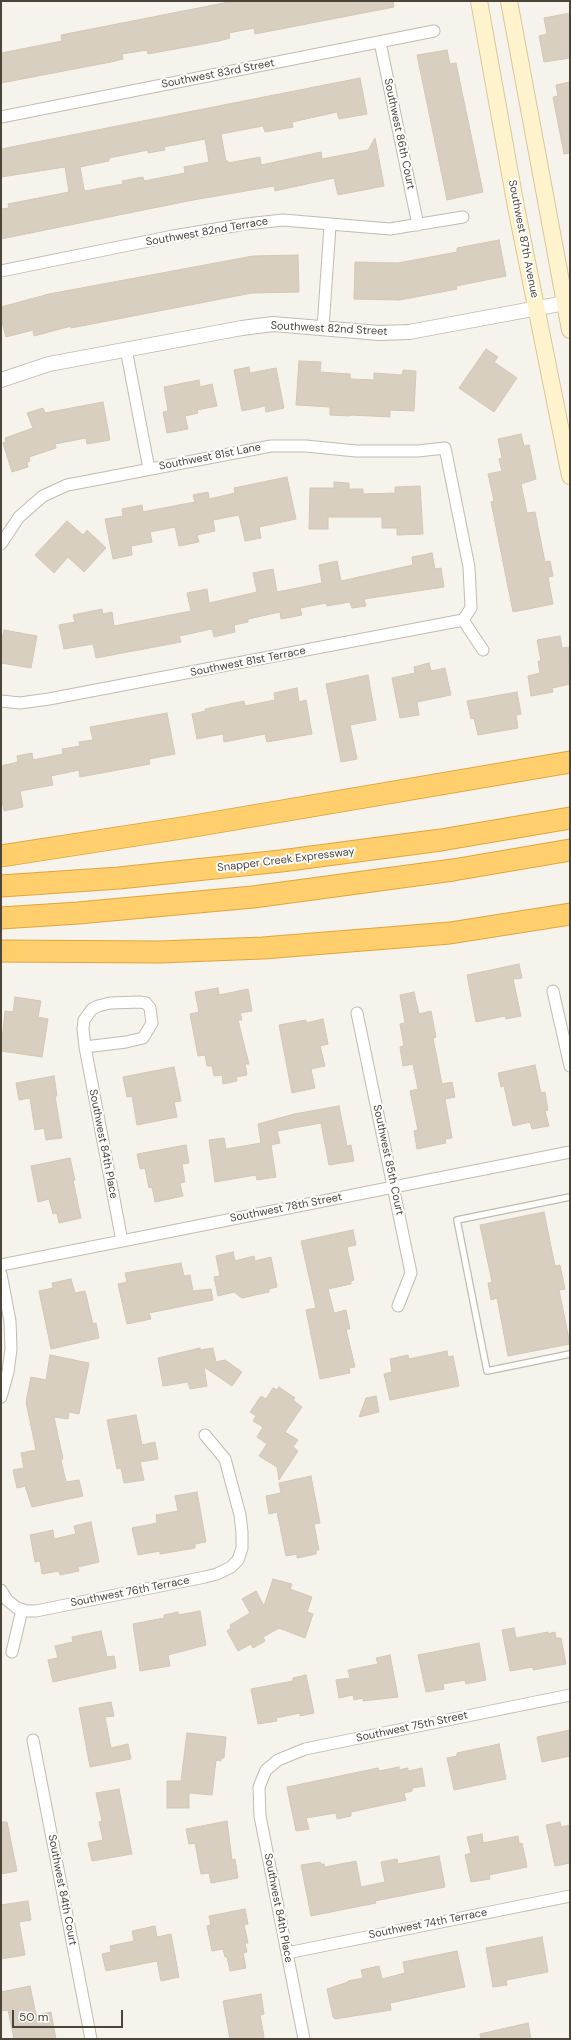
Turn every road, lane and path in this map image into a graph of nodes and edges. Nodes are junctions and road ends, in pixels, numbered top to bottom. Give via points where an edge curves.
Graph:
1 (479, 1) edge
2 (509, 1) edge
3 (434, 31) dead end
4 (380, 42) junction
5 (1, 117) edge
6 (463, 217) dead end
7 (418, 225) junction
8 (330, 226) junction
9 (1, 271) edge
10 (568, 303) edge
11 (536, 309) junction
12 (323, 328) junction
13 (570, 330) edge
14 (126, 349) junction
15 (1, 380) edge
16 (149, 469) junction
17 (570, 476) edge
18 (1, 544) edge
19 (463, 620) junction
20 (483, 650) dead end
21 (1, 700) edge
22 (566, 760) edge
23 (570, 818) edge
24 (570, 850) edge
25 (1, 856) edge
26 (1, 886) edge
27 (570, 914) edge
28 (1, 918) edge
29 (1, 951) edge
30 (553, 991) dead end
31 (357, 1013) dead end
32 (85, 1047) junction
33 (570, 1066) edge
34 (570, 1152) edge
35 (394, 1187) junction
36 (570, 1197) edge
37 (122, 1241) junction
38 (1, 1265) edge
39 (1, 1274) edge
40 (398, 1306) dead end
41 (570, 1354) edge
42 (1, 1397) edge
43 (205, 1435) dead end
44 (1, 1590) edge
45 (22, 1610) junction
46 (12, 1652) dead end
47 (570, 1695) edge
48 (34, 1740) dead end
49 (262, 1776) joint
50 (570, 1896) edge
51 (287, 1953) junction
52 (91, 2039) edge
53 (304, 2039) edge

1 - 11 main road, Southwest 87th Avenue
2 - 10 main road
3 - 4 street, Southwest 83rd Street
4 - 5 street, Southwest 83rd Street
4 - 7 street, Southwest 86th Court
6 - 7 street, Southwest 82nd Terrace
7 - 8 street, Southwest 82nd Terrace via 377,229
8 - 9 street, Southwest 82nd Terrace via 283,220 246,224
8 - 12 street
10 - 11 street, Southwest 82nd Street
10 - 13 main road
11 - 12 street, Southwest 82nd Street via 409,332 379,333
11 - 17 main road, Southwest 87th Avenue
12 - 14 street, Southwest 82nd Street via 259,325
14 - 15 street, Southwest 82nd Street via 49,364
14 - 16 street
16 - 18 street, Southwest 81st Lane via 54,490 19,517
16 - 19 street, Southwest 81st Lane via 272,446 306,446 356,451 418,451 445,448 463,530 470,578 471,608
19 - 20 street
19 - 21 street, Southwest 81st Terrace via 32,702
22 - 25 highway via 188,827
23 - 26 highway, Snapper Creek Expressway via 441,840 281,861
24 - 28 highway via 453,870 253,897
27 - 29 highway via 450,933 262,948 160,952
30 - 33 street
31 - 35 street, Southwest 85th Court
32 - 32 street, Southwest 84th Place via 143,1038 152,1023 150,1008 146,1003 140,1002 98,1006 84,1020
32 - 37 street, Southwest 84th Place
34 - 35 street, Southwest 78th Street
35 - 37 street, Southwest 78th Street
35 - 40 street, Southwest 85th Court via 410,1273
36 - 41 lane via 457,1220 487,1371
37 - 38 street, Southwest 78th Street
39 - 42 street via 10,1321 11,1349
43 - 45 street, Southwest 76th Terrace via 225,1459 233,1487 242,1532 242,1548 235,1563 224,1571 205,1578 46,1609
44 - 45 street via 12,1605
45 - 46 street
47 - 49 street, Southwest 75th Street via 304,1749 278,1760
48 - 52 street, Southwest 84th Court
49 - 51 street, Southwest 84th Place via 258,1795 260,1816
50 - 51 street, Southwest 74th Terrace
51 - 53 street, Southwest 84th Place

